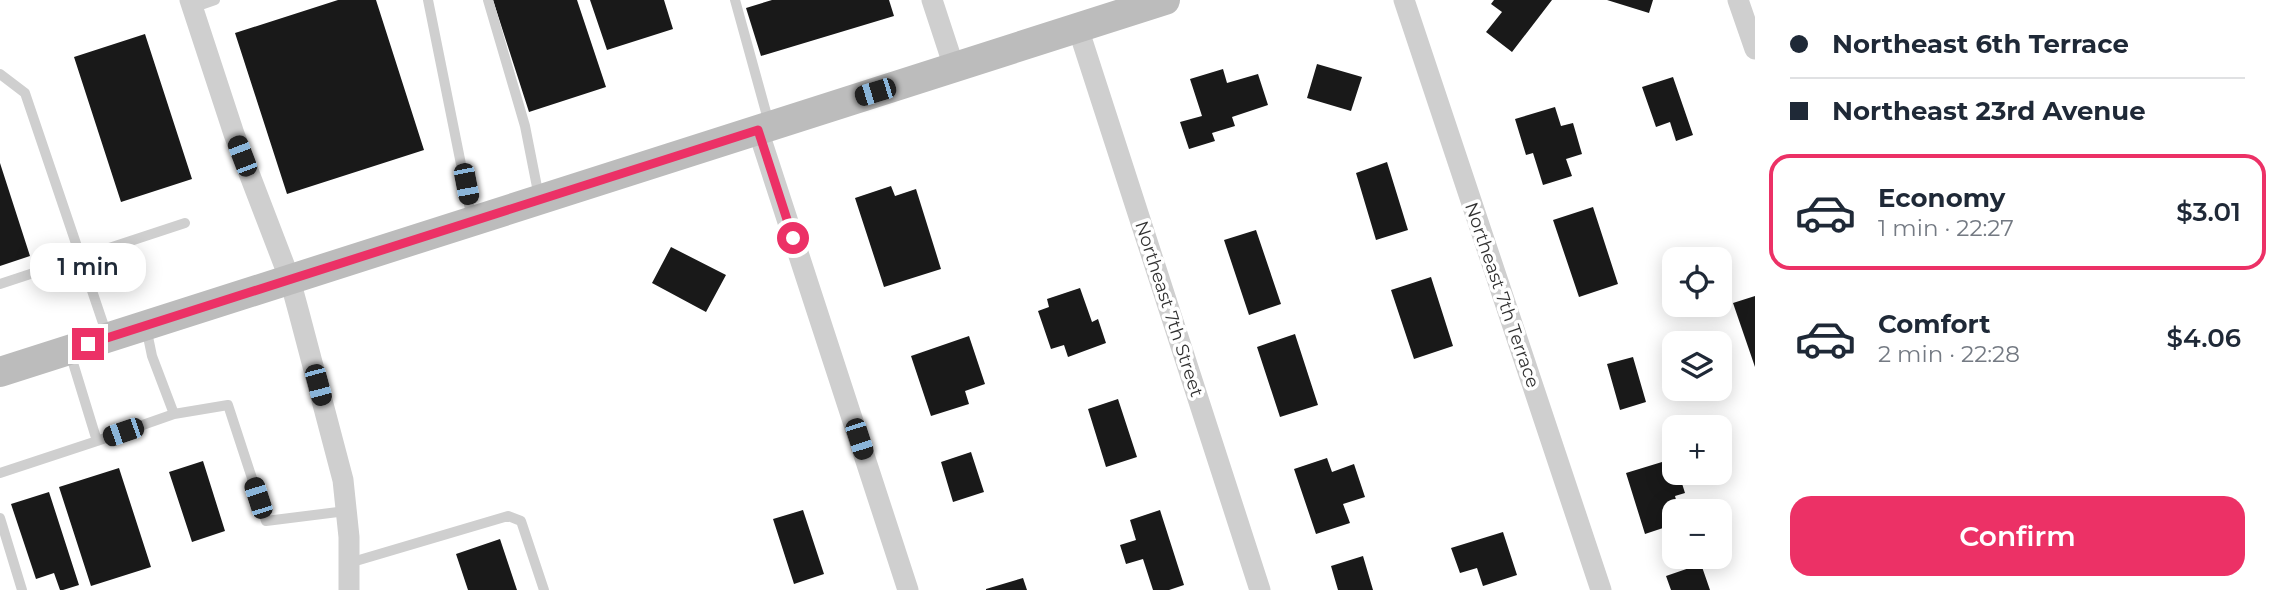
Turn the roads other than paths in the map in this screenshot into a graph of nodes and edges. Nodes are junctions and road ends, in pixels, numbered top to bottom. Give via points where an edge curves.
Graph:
1 (215, 0) edge
2 (428, 0) edge
3 (488, 0) edge
4 (735, 0) edge
5 (932, 0) edge
6 (1165, 0) edge
7 (1404, 0) edge
8 (1738, 0) edge
9 (191, 4) edge
10 (1078, 28) junction
11 (1755, 49) edge
12 (954, 67) junction
13 (0, 74) edge
14 (764, 128) junction
15 (540, 200) junction
16 (472, 222) junction
17 (185, 223) dead end
18 (80, 257) junction
19 (289, 280) junction
20 (0, 284) edge
21 (146, 325) junction
22 (108, 338) junction
23 (69, 350) junction
24 (0, 372) edge
25 (174, 414) junction
26 (97, 441) junction
27 (0, 473) edge
28 (346, 511) junction
29 (0, 518) edge
30 (349, 563) junction
31 (22, 590) edge
32 (349, 590) edge
33 (544, 590) edge
34 (908, 590) edge
35 (1260, 590) edge
36 (1601, 590) edge

1 - 9 lane
2 - 16 lane
3 - 15 lane via 525,126
4 - 14 lane
5 - 12 street
6 - 10 main road
7 - 36 street, Northeast 7th Terrace
8 - 11 street
9 - 19 street
10 - 12 main road
10 - 35 street, Northeast 7th Street
12 - 14 main road
13 - 18 lane via 25,93
14 - 15 main road
14 - 34 street
15 - 16 main road
16 - 19 main road
17 - 18 lane
18 - 20 lane
18 - 22 lane
19 - 21 main road
19 - 28 street via 343,480
21 - 22 main road
21 - 25 lane via 152,356
22 - 23 main road
23 - 24 main road
23 - 26 lane
25 - 26 lane
25 - 28 lane via 228,405 266,521
26 - 27 lane
28 - 30 street
29 - 31 lane
30 - 32 street
30 - 33 lane via 508,516 521,522

